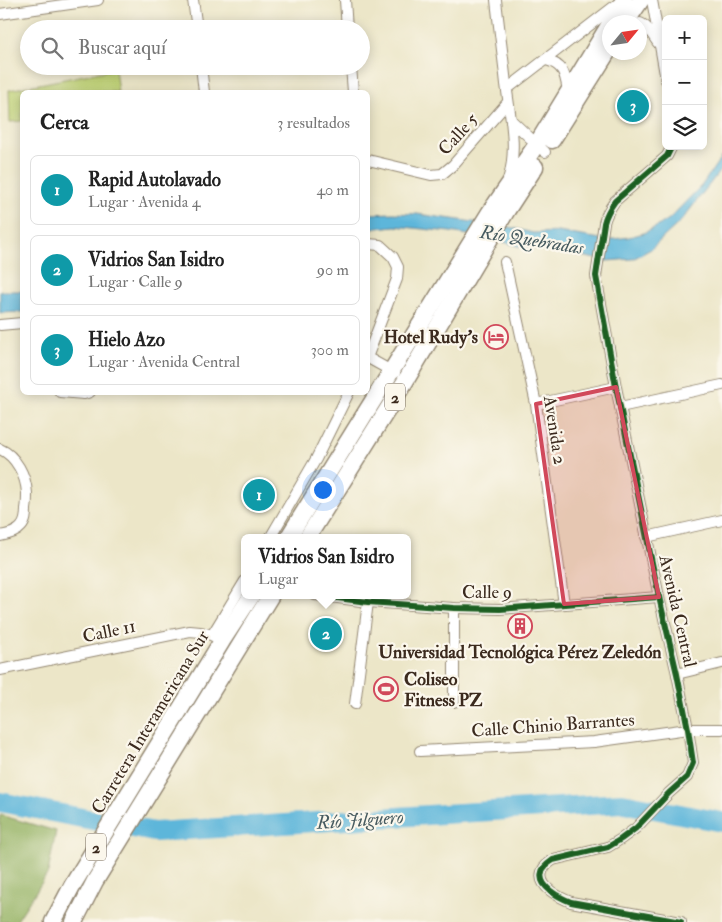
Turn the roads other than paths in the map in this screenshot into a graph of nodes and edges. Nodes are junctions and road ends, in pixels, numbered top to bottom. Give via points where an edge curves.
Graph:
1 (98, 0) edge
2 (193, 0) edge
3 (345, 0) edge
4 (496, 0) edge
5 (623, 0) edge
6 (641, 0) edge
7 (652, 0) edge
8 (0, 14) edge
9 (615, 15) edge
10 (631, 15) edge
11 (196, 20) edge
12 (347, 20) edge
13 (647, 28) edge
14 (602, 36) edge
15 (660, 45) junction
16 (546, 60) junction
17 (602, 60) edge
18 (663, 60) edge
19 (202, 75) edge
20 (352, 75) edge
21 (507, 89) junction
22 (204, 90) edge
23 (353, 90) edge
24 (568, 91) junction
25 (508, 102) junction
26 (511, 120) junction
27 (541, 148) junction
28 (670, 150) edge
29 (370, 160) edge
30 (505, 203) junction
31 (370, 244) edge
32 (505, 262) dead end
33 (20, 323) edge
34 (0, 325) edge
35 (370, 352) edge
36 (370, 358) edge
37 (399, 376) junction
38 (722, 384) edge
39 (616, 387) junction
40 (348, 395) edge
41 (536, 404) junction
42 (620, 407) junction
43 (0, 449) edge
44 (722, 520) edge
45 (272, 534) edge
46 (291, 534) edge
47 (309, 534) edge
48 (0, 536) edge
49 (646, 537) junction
50 (241, 588) edge
51 (658, 598) junction
52 (249, 599) edge
53 (269, 599) edge
54 (345, 599) edge
55 (368, 602) junction
56 (564, 604) junction
57 (454, 608) junction
58 (217, 638) junction
59 (236, 652) junction
60 (722, 663) edge
61 (0, 670) edge
62 (677, 674) junction
63 (454, 702) dead end
64 (355, 704) dead end
65 (688, 728) junction
66 (722, 729) edge
67 (420, 751) dead end
68 (53, 922) edge
69 (74, 922) edge
70 (681, 922) edge

1 - 8 street
2 - 11 street
3 - 12 street
4 - 21 street
5 - 9 highway, 2
5 - 16 street
6 - 10 highway
7 - 15 street
13 - 15 street
14 - 24 highway, 2
15 - 18 street
16 - 21 street
16 - 24 street via 562,68
17 - 27 highway, 2
19 - 22 street
20 - 23 street
21 - 25 street
24 - 27 highway, 2
25 - 26 street
25 - 29 street, Calle 5 via 442,174 430,175
26 - 27 street
26 - 30 street via 513,155
27 - 30 highway, 2
28 - 39 street, Avenida Central via 615,201 606,214 596,276
30 - 37 highway, 2 via 480,255
30 - 37 highway, 2 via 490,212
31 - 35 street via 380,245 398,267 397,279
32 - 41 street, Avenida 2
33 - 34 street
36 - 37 street
37 - 46 highway, 2
37 - 47 highway, 2
38 - 42 street
39 - 41 street
39 - 42 street, Avenida Central
40 - 45 street via 316,459
41 - 56 street, Avenida 2
42 - 49 street, Avenida Central
43 - 48 street via 16,461 27,493 26,519 20,528
44 - 49 street
49 - 51 street, Avenida Central
50 - 58 street
51 - 56 street, Calle 9
51 - 62 street, Avenida Central
52 - 58 highway, Carretera Interamericana Sur / 2
53 - 59 highway, Carretera Interamericana Sur / 2
54 - 55 street, Calle 9
55 - 57 street, Calle 9
55 - 64 street
56 - 57 street, Calle 9 via 500,609
57 - 63 street
58 - 59 highway
58 - 61 street, Calle 11 via 190,631
58 - 68 highway, Carretera Interamericana Sur / 2
59 - 69 highway, Carretera Interamericana Sur / 2 via 95,881
60 - 62 street
62 - 65 street, Avenida Central
65 - 66 street, Calle Chinio Barrantes
65 - 67 street, Calle Chinio Barrantes via 594,742
65 - 70 street, Avenida Central via 693,763 687,776 636,828 608,847 553,860 542,872 547,888 571,902

